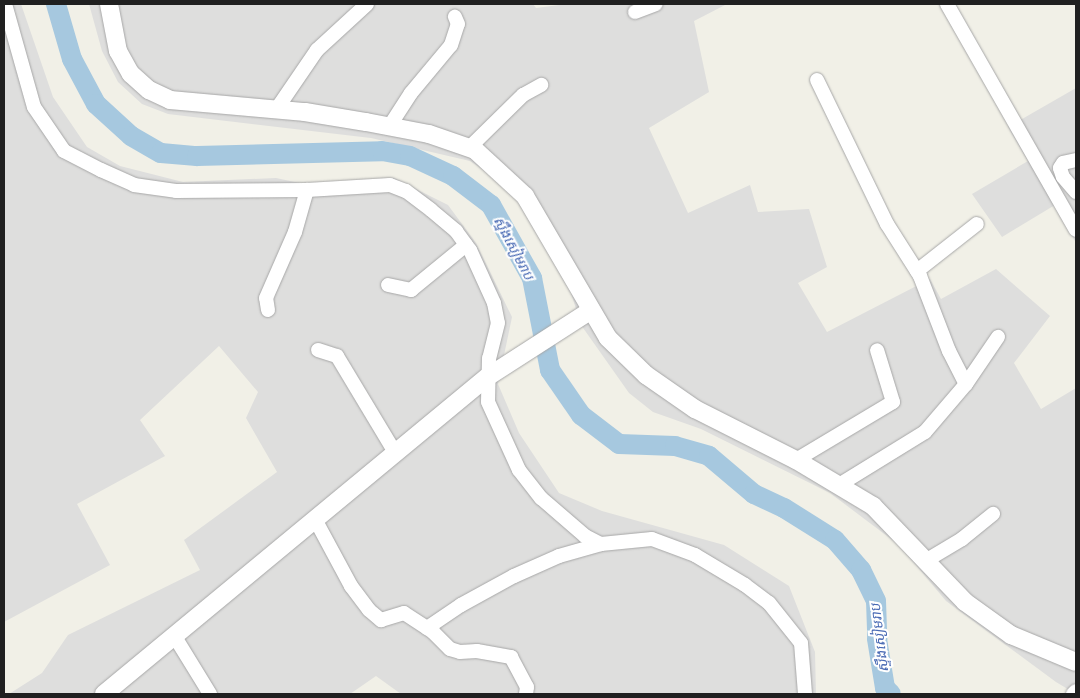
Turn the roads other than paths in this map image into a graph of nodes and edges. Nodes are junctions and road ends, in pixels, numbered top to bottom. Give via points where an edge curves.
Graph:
1 (5, 4) edge
2 (108, 4) edge
3 (367, 4) edge
4 (656, 4) edge
5 (947, 4) edge
6 (636, 12) dead end
7 (455, 18) dead end
8 (817, 80) dead end
9 (542, 85) dead end
10 (276, 110) junction
11 (389, 127) junction
12 (469, 148) junction
13 (1076, 160) edge
14 (307, 190) junction
15 (1076, 192) edge
16 (1072, 212) edge
17 (977, 224) dead end
18 (1076, 230) edge
19 (466, 245) junction
20 (917, 271) junction
21 (388, 285) dead end
22 (268, 310) dead end
23 (590, 311) junction
24 (998, 337) dead end
25 (318, 350) dead end
26 (877, 350) dead end
27 (494, 372) junction
28 (966, 384) junction
29 (396, 454) junction
30 (796, 460) junction
31 (839, 485) junction
32 (993, 514) dead end
33 (316, 520) junction
34 (601, 544) junction
35 (927, 560) junction
36 (427, 628) junction
37 (175, 637) junction
38 (1076, 662) edge
39 (1076, 691) edge
40 (104, 694) edge
41 (210, 694) edge
42 (526, 694) edge
43 (805, 694) edge
44 (1073, 694) edge

1 - 14 street via 34,107 64,151 134,185 176,191
2 - 10 street via 118,51 136,81 148,90 170,100
3 - 10 street via 317,50
4 - 6 street
5 - 16 street
7 - 11 street via 458,24 451,45 411,93
8 - 20 street via 887,224
9 - 12 street via 517,100
10 - 11 street
11 - 12 street via 429,134
12 - 23 street via 492,164 525,196
13 - 15 street via 1060,168 1062,177
14 - 19 street via 390,185 420,201
14 - 22 street via 295,232 266,298
16 - 18 street
17 - 20 street
19 - 21 street via 411,290
19 - 27 street via 491,295 496,316
20 - 28 street
23 - 27 street
23 - 30 street via 608,338 646,375 704,414
24 - 28 street
25 - 29 street via 337,356
26 - 30 street via 893,402
27 - 29 street
27 - 34 street via 488,402 518,470 541,498 571,526
28 - 31 street via 925,432
29 - 33 street
30 - 31 street
31 - 35 street via 874,506
32 - 35 street via 962,539
33 - 36 street via 351,586 369,610 381,620 404,613
33 - 37 street
34 - 36 street via 559,556 506,580 461,604
34 - 43 street via 652,538 695,555 745,584 769,603 801,644
35 - 38 street via 965,602 1011,635
36 - 42 street via 455,651 511,657 527,687
37 - 40 street
37 - 41 street
39 - 44 street

